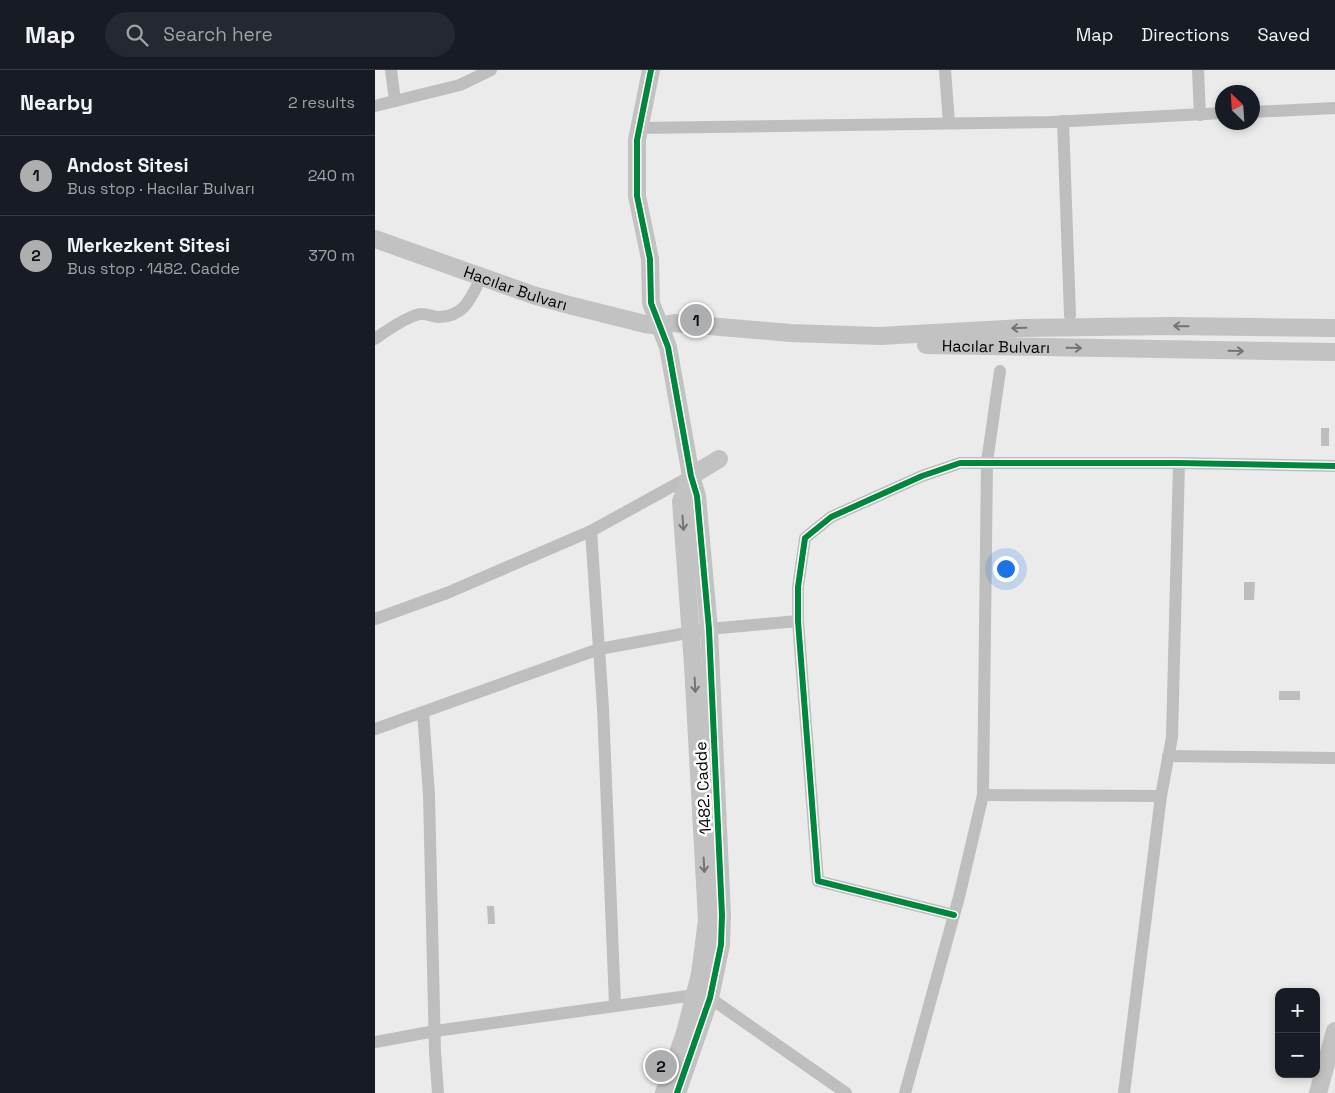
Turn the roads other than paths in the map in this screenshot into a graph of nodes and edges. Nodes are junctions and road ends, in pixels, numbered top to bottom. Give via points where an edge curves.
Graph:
1 (391, 70) edge
2 (491, 70) edge
3 (651, 70) edge
4 (945, 70) edge
5 (1198, 70) edge
6 (395, 101) junction
7 (375, 106) edge
8 (1335, 108) edge
9 (1260, 112) edge
10 (1215, 113) edge
11 (1200, 114) junction
12 (1063, 122) junction
13 (949, 123) junction
14 (639, 128) junction
15 (375, 239) edge
16 (481, 276) junction
17 (1070, 315) dead end
18 (660, 326) junction
19 (1335, 328) edge
20 (375, 339) edge
21 (1335, 352) edge
22 (1000, 371) dead end
23 (719, 459) dead end
24 (987, 462) junction
25 (1179, 463) junction
26 (1335, 466) edge
27 (691, 476) junction
28 (591, 531) junction
29 (375, 619) edge
30 (798, 621) junction
31 (709, 629) junction
32 (691, 633) junction
33 (599, 649) junction
34 (423, 712) junction
35 (375, 729) edge
36 (1168, 756) junction
37 (1335, 758) edge
38 (983, 795) junction
39 (1161, 796) junction
40 (954, 915) junction
41 (702, 996) junction
42 (615, 1005) junction
43 (1335, 1030) edge
44 (435, 1031) junction
45 (375, 1042) edge
46 (438, 1093) edge
47 (664, 1093) edge
48 (677, 1093) edge
49 (846, 1093) edge
50 (905, 1093) edge
51 (1124, 1093) edge
52 (1318, 1093) edge

1 - 6 street
2 - 6 street via 460,85
3 - 14 street
4 - 13 street
5 - 11 street
6 - 7 street
8 - 9 street
10 - 11 street
11 - 12 street
12 - 13 street
12 - 17 street
13 - 14 street
14 - 18 street via 637,196 650,258 651,303
15 - 16 street, Hacılar Bulvarı
16 - 18 street, Hacılar Bulvarı via 565,304
16 - 20 street via 467,305 461,310 440,317 420,314
19 -> 18 street, Hacılar Bulvarı via 1021,328 880,336 675,324
18 -> 21 street, Hacılar Bulvarı via 674,332 710,337 806,343
18 - 27 street via 668,347
22 - 24 street
23 - 27 street
24 - 25 street
24 - 30 street via 960,463 922,476 824,522 805,538
24 - 38 street
25 - 26 street
25 - 36 street via 1172,737
27 - 28 street
27 - 31 street, 1482. Cadde via 697,496
27 -> 32 street, 1482. Cadde via 681,501
28 - 29 street via 447,593
28 - 33 street
30 - 31 street
30 - 40 street via 818,881
31 - 32 street
31 - 41 street, 1482. Cadde via 722,915 721,945
32 - 33 street
32 -> 41 street, 1482. Cadde via 707,920 700,974
33 - 34 street
33 - 42 street
34 - 35 street
34 - 44 street via 429,794
36 - 37 street
36 - 39 street
38 - 39 street
38 - 40 street
39 - 51 street
40 - 50 street
41 - 42 street
41 - 47 street, 1482. Cadde
41 - 48 street, 1482. Cadde
41 - 49 street
42 - 44 street
43 - 52 street
44 - 45 street
44 - 46 street

